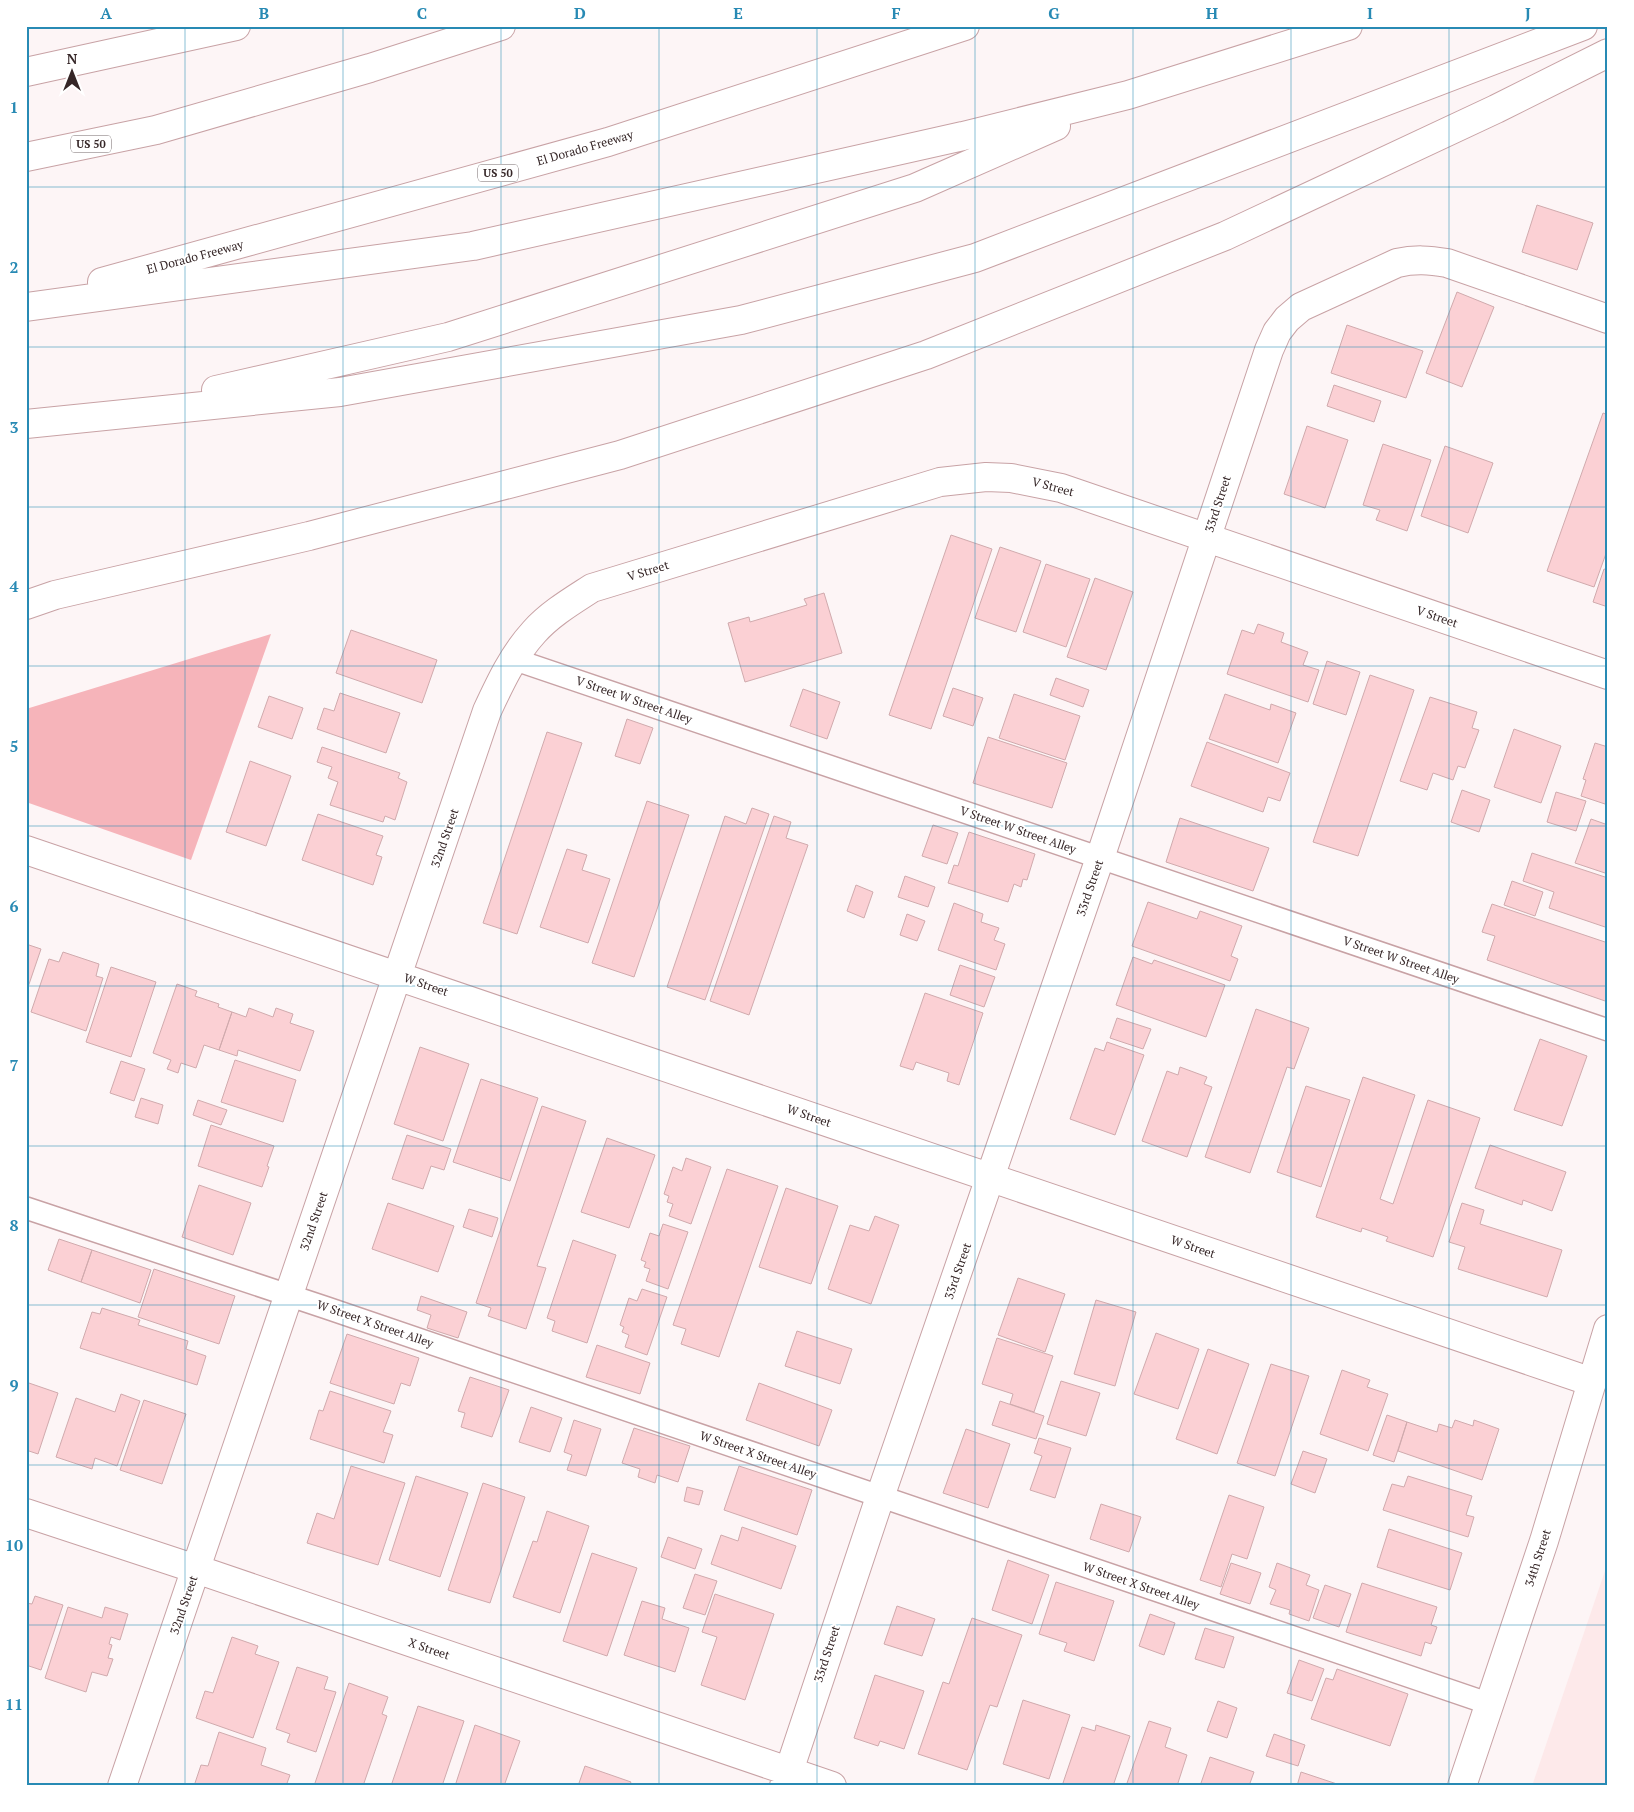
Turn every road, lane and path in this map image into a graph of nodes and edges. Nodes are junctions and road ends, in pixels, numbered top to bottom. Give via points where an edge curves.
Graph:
1 (236, 26) edge
2 (501, 26) edge
3 (966, 26) edge
4 (1348, 26) edge
5 (1583, 26) edge
6 (1608, 52) edge
7 (26, 72) edge
8 (1128, 95) junction
9 (26, 158) edge
10 (26, 302) edge
11 (26, 307) edge
12 (1608, 319) edge
13 (100, 416) junction
14 (26, 424) edge
15 (1206, 539) junction
16 (26, 605) edge
17 (513, 659) junction
18 (1608, 676) edge
19 (26, 850) edge
20 (1100, 858) junction
21 (399, 976) junction
22 (1608, 1030) edge
23 (991, 1178) junction
24 (26, 1208) edge
25 (288, 1295) junction
26 (1608, 1329) edge
27 (1592, 1382) junction
28 (880, 1497) junction
29 (26, 1513) edge
30 (196, 1569) junction
31 (1490, 1704) junction
32 (786, 1778) edge
33 (122, 1786) edge
34 (832, 1786) edge
35 (1462, 1786) edge

1 - 7 main road
2 - 9 main road, US 50 via 156,130
3 - 10 main road, El Dorado Freeway / US 50 via 608,142
4 - 8 main road
5 - 13 main road via 975,258 741,320 340,392
6 - 16 main road via 1496,109 1224,236 926,355 620,455 309,536 55,595
8 - 11 main road via 963,136 473,246
8 - 13 main road via 916,188 448,337
12 - 15 main road, 33rd Street via 1447,263 1412,259 1397,262 1301,307 1277,332 1269,350
13 - 14 main road
15 - 17 main road, V Street via 1036,482 986,477 940,482 592,588 534,631
15 - 18 main road, V Street
15 - 20 main road, 33rd Street
17 - 20 lane, V Street W Street Alley
17 - 21 main road, 32nd Street via 487,711
19 - 21 main road, W Street
20 - 22 lane, V Street W Street Alley
20 - 23 main road, 33rd Street
21 - 23 main road, W Street
21 - 25 main road, 32nd Street
23 - 27 main road, W Street
23 - 28 main road, 33rd Street
24 - 25 lane, W Street X Street Alley
25 - 28 lane, W Street X Street Alley
25 - 30 main road, 32nd Street
26 - 27 main road, 34th Street
27 - 31 main road, 34th Street
28 - 31 lane, W Street X Street Alley
28 - 32 main road, 33rd Street
29 - 30 main road, X Street
30 - 32 main road, X Street
30 - 33 main road, 32nd Street
31 - 35 main road, 34th Street
32 - 34 main road, X Street

